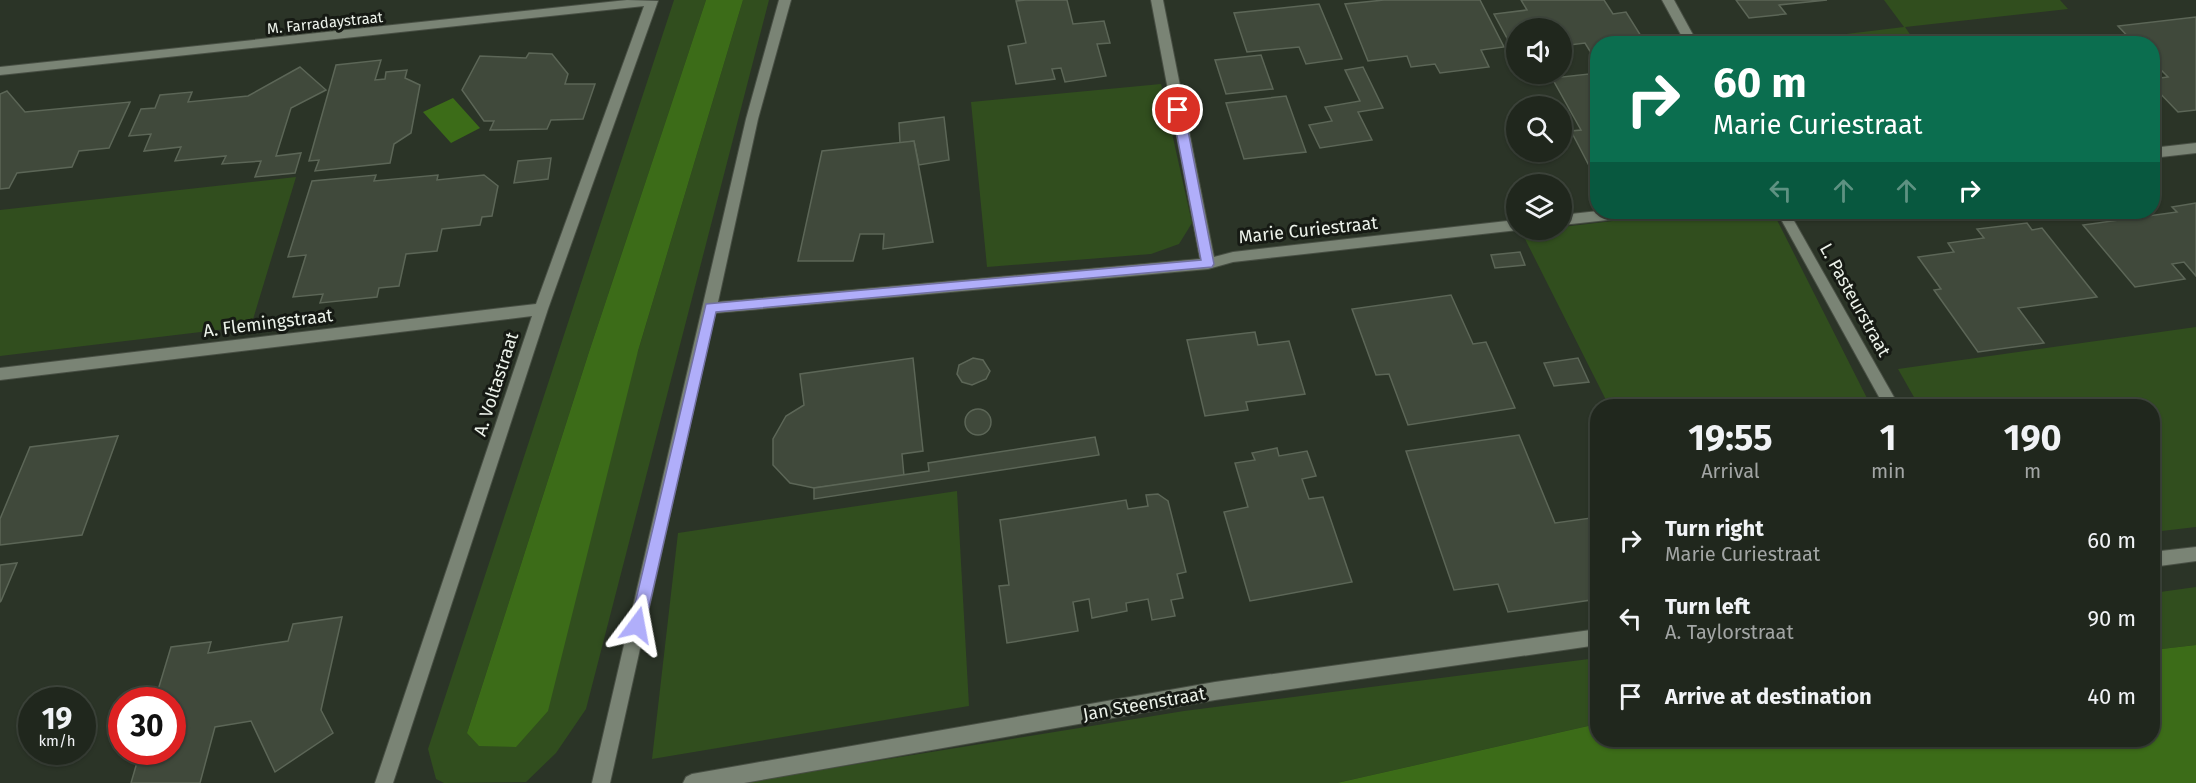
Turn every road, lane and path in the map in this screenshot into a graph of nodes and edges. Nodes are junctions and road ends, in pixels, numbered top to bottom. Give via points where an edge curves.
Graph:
1 (652, 0) edge
2 (785, 0) edge
3 (1157, 0) edge
4 (1668, 0) edge
5 (1688, 36) edge
6 (0, 71) edge
7 (2196, 148) edge
8 (2160, 152) edge
9 (1590, 217) edge
10 (1572, 219) edge
11 (1787, 219) edge
12 (1506, 226) edge
13 (1208, 264) junction
14 (710, 308) junction
15 (541, 309) junction
16 (0, 375) edge
17 (1888, 399) edge
18 (2196, 554) edge
19 (2160, 559) edge
20 (1590, 638) edge
21 (384, 783) edge
22 (601, 783) edge
23 (692, 783) edge

1 - 6 street, M. Farradaystraat
1 - 15 street, A. Voltastraat
2 - 14 street via 752,119
3 - 13 street
4 - 5 street
7 - 8 street
9 - 10 street
11 - 17 street, L. Pasteurstraat
12 - 13 street, Marie Curiestraat via 1233,257
13 - 14 street, Marie Curiestraat
14 - 22 street
15 - 16 street, A. Flemingstraat
15 - 21 street, A. Voltastraat
18 - 19 street
20 - 23 street, Jan Steenstraat via 1215,691

